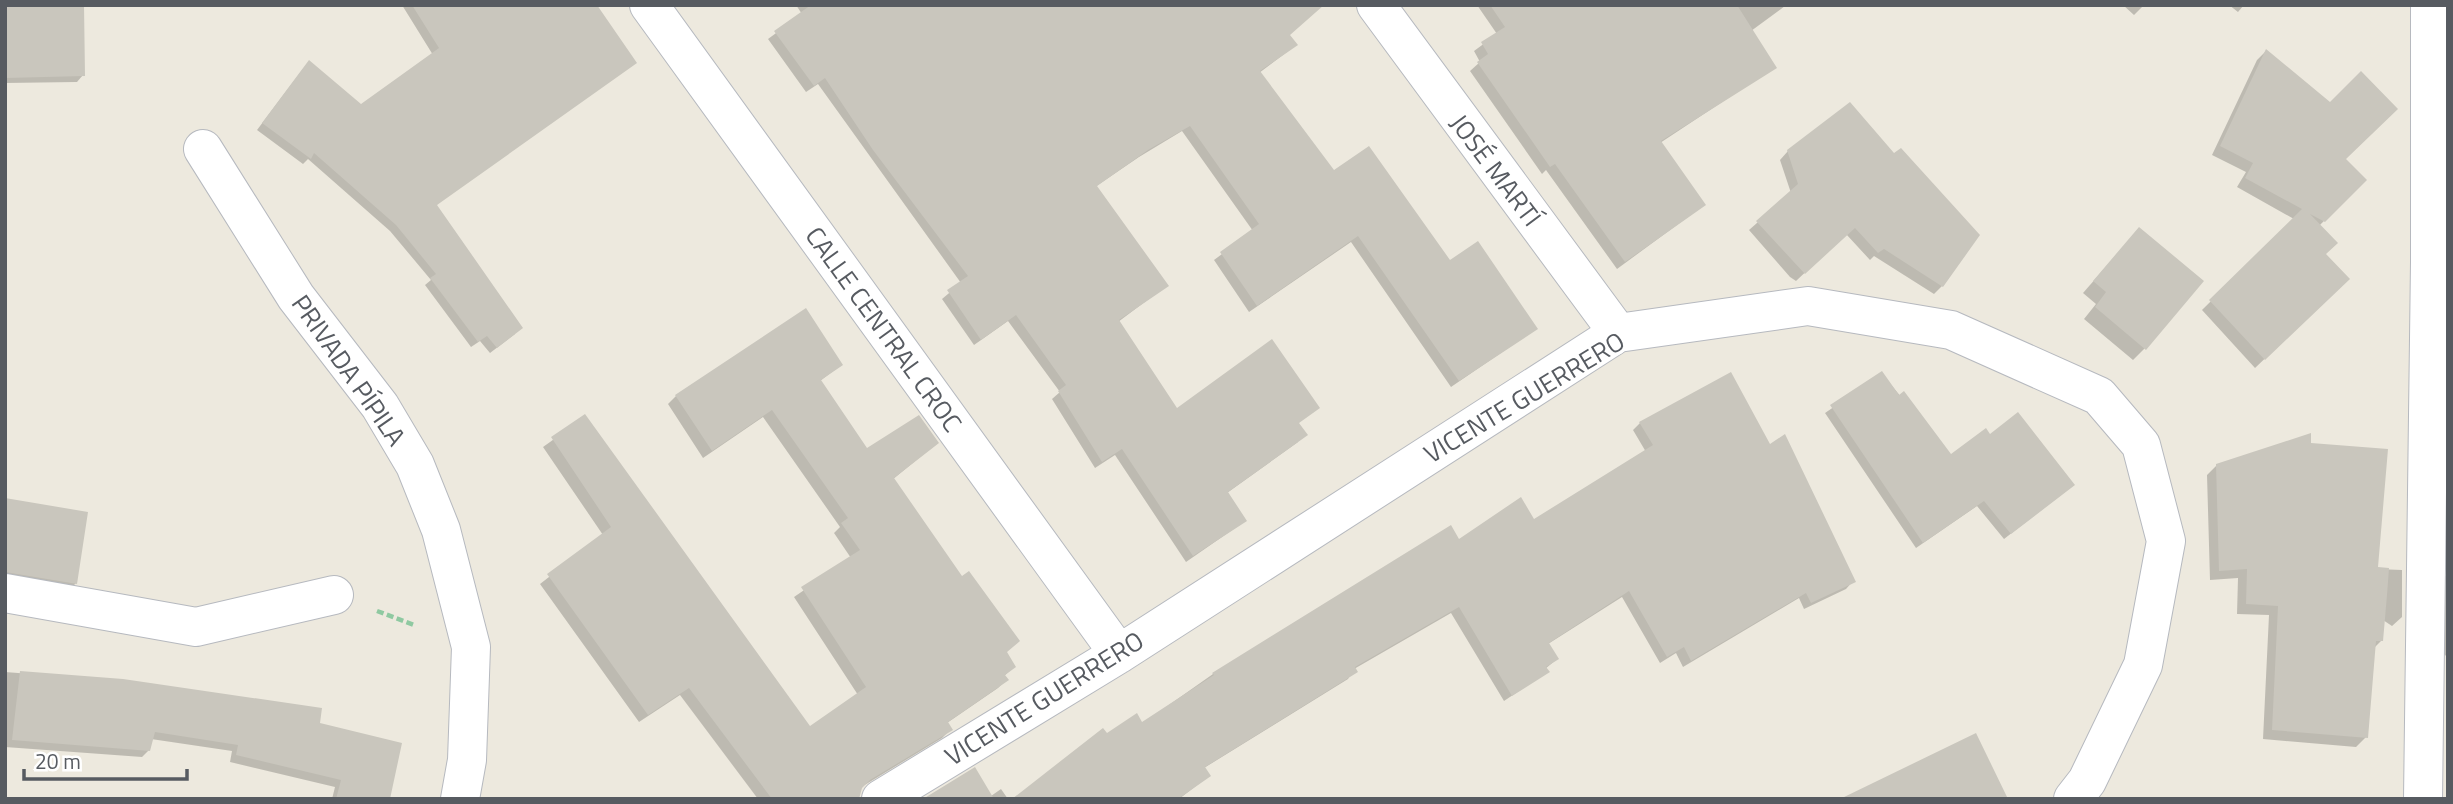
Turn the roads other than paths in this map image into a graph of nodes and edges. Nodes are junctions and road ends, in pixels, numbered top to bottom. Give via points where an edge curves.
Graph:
1 (649, 5) edge
2 (1376, 5) edge
3 (2430, 5) edge
4 (203, 149) dead end
5 (1618, 333) junction
6 (5, 593) edge
7 (334, 595) road end
8 (1119, 654) junction
9 (2448, 792) edge
10 (460, 799) edge
11 (881, 799) edge
12 (2073, 799) edge
13 (2423, 799) edge
14 (2428, 799) edge

1 - 8 street, CALLE CENTRAL CROC
2 - 5 street, JOSÉ MARTÍ
3 - 13 street
4 - 10 street, PRIVADA PÍPILA via 296,297 380,406 415,465 441,530 471,647 467,760
5 - 8 street, VICENTE GUERRERO
5 - 12 street, VICENTE GUERRERO via 1808,306 1951,330 2099,396 2141,445 2166,541 2143,665 2087,781
6 - 7 street via 196,627
8 - 11 street, VICENTE GUERRERO
9 - 14 street

